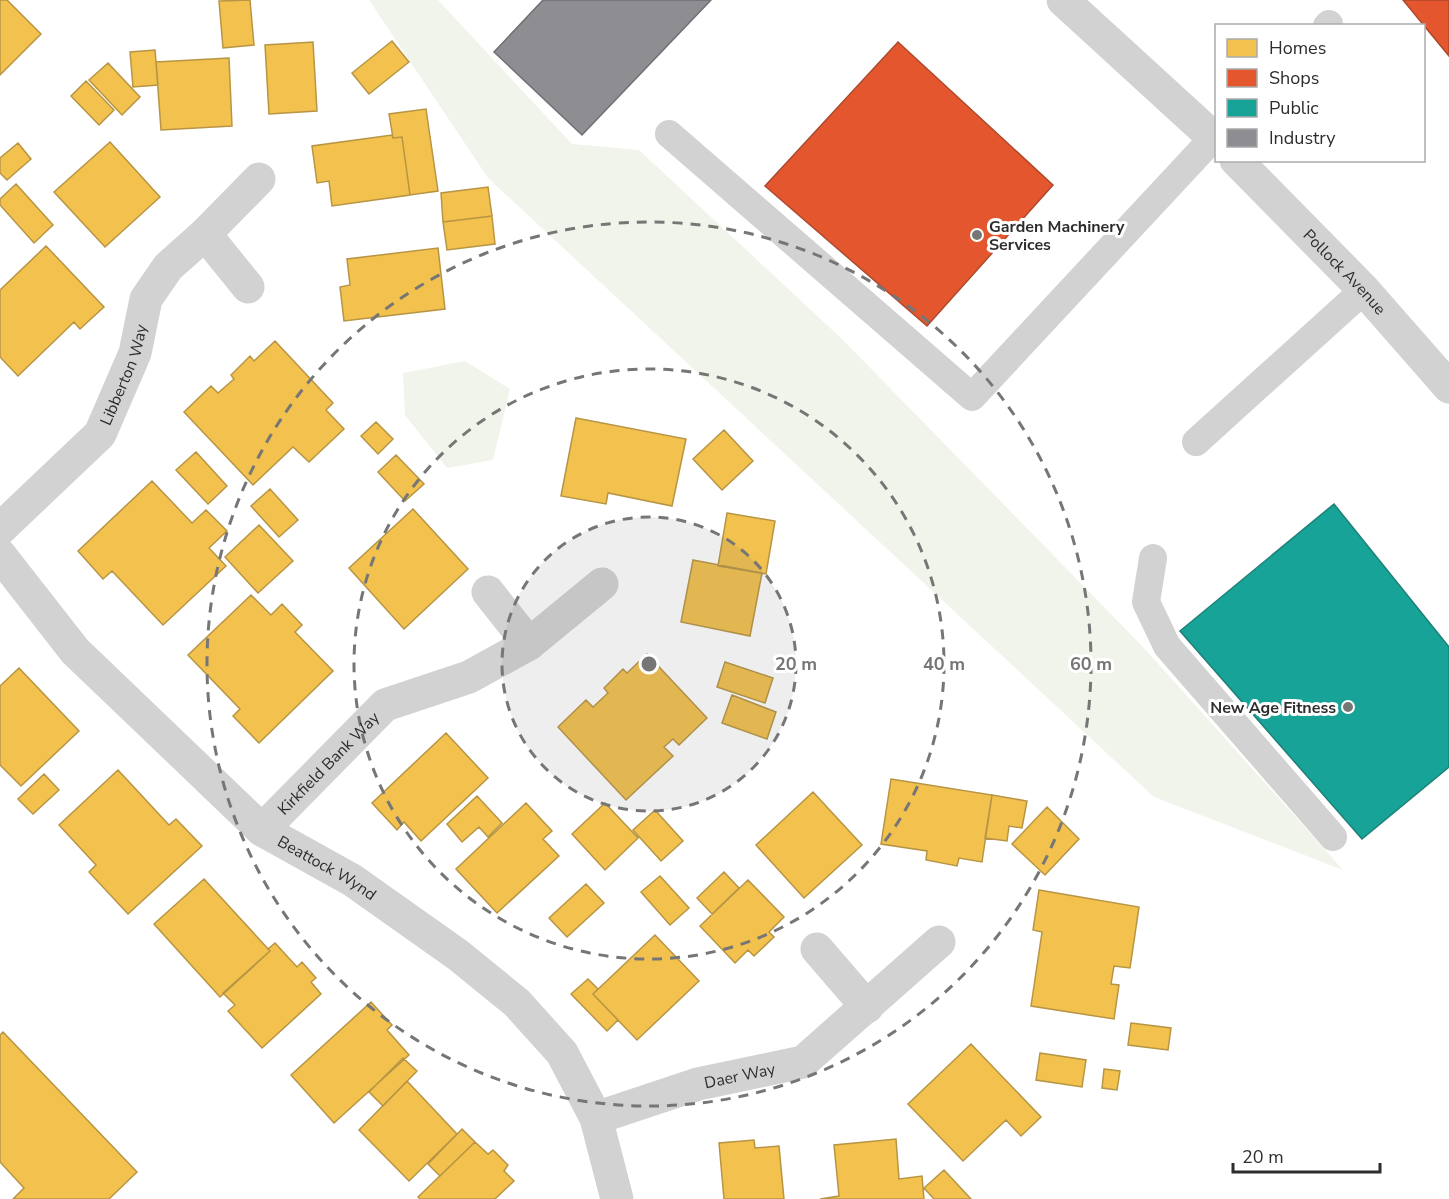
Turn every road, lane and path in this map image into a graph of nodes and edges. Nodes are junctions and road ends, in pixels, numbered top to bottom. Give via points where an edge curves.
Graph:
1 (1063, 0) edge
2 (669, 134) dead end
3 (1215, 138) edge
4 (1215, 149) edge
5 (1239, 162) edge
6 (259, 179) dead end
7 (205, 234) junction
8 (248, 287) dead end
9 (1364, 290) junction
10 (1449, 387) edge
11 (1196, 442) dead end
12 (0, 529) edge
13 (0, 555) edge
14 (1153, 558) dead end
15 (602, 584) dead end
16 (489, 592) dead end
17 (529, 644) junction
18 (262, 830) junction
19 (1333, 837) dead end
20 (939, 942) dead end
21 (817, 950) dead end
22 (867, 1007) junction
23 (596, 1118) junction
24 (617, 1199) edge

1 - 3 street, Pollock Avenue
2 - 4 lane via 972,397
5 - 9 street, Pollock Avenue
6 - 7 street, Libberton Way
7 - 8 street
7 - 12 street, Libberton Way via 168,267 146,299 135,353 100,434
9 - 10 street, Pollock Avenue
9 - 11 lane
13 - 18 street, Beattock Wynd via 75,651
14 - 19 lane via 1146,602 1167,646
15 - 17 street, Kirkfield Bank Way
16 - 17 street
17 - 18 street, Kirkfield Bank Way via 469,677 385,705
18 - 23 street, Beattock Wynd via 352,880 458,955 517,1003 562,1053
20 - 22 street, Daer Way
21 - 22 street
22 - 23 street, Daer Way via 802,1062 698,1084
23 - 24 street, Beattock Wynd

